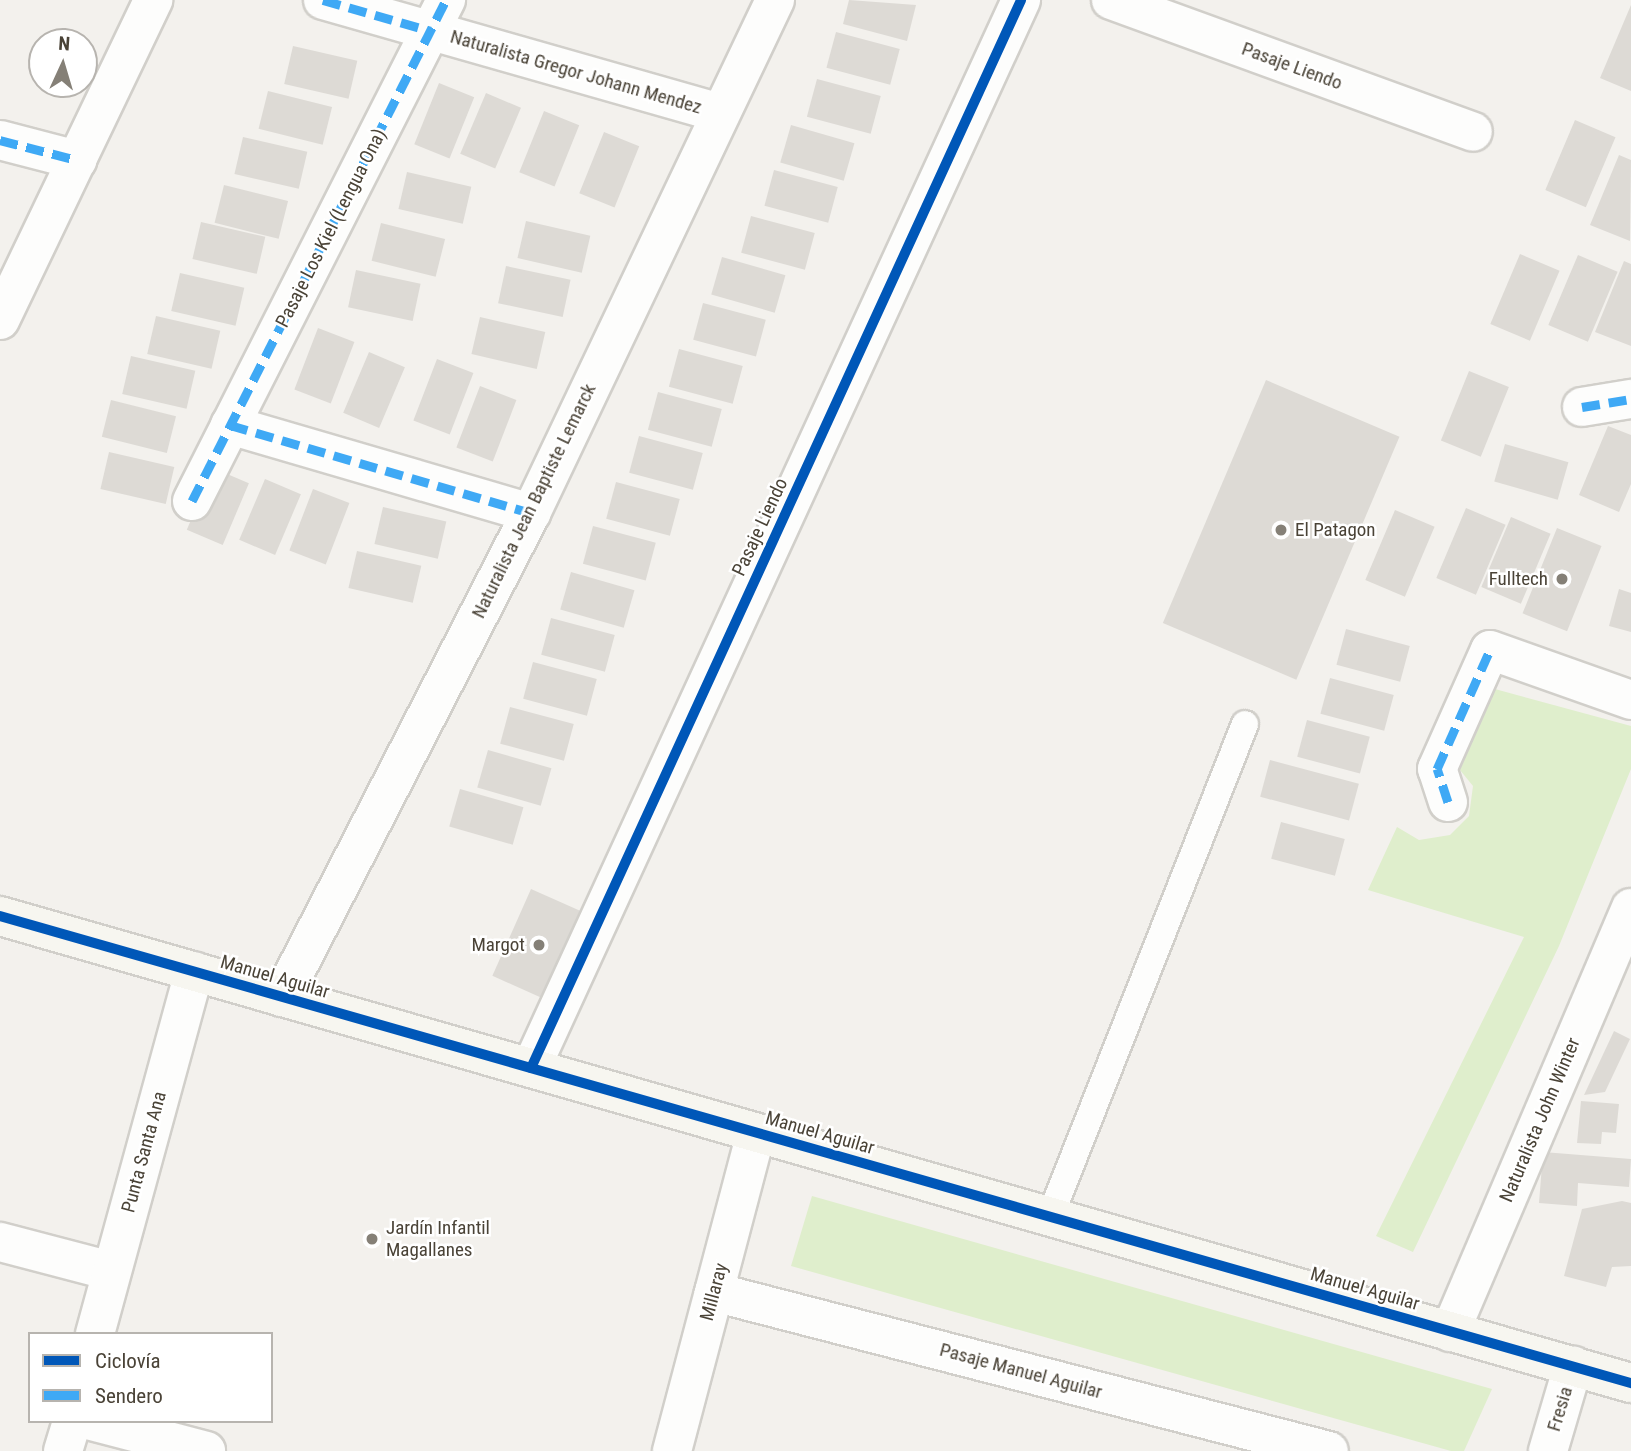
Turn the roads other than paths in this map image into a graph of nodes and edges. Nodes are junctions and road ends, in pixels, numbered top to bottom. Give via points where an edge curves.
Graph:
1 (153, 0) edge
2 (323, 0) edge
3 (775, 0) edge
4 (1021, 0) edge
5 (1111, 0) edge
6 (439, 15) edge
7 (720, 114) junction
8 (1473, 132) dead end
9 (0, 140) edge
10 (77, 160) junction
11 (0, 320) edge
12 (1631, 399) edge
13 (1582, 407) dead end
14 (230, 425) junction
15 (192, 501) dead end
16 (531, 513) junction
17 (1631, 700) edge
18 (1245, 724) dead end
19 (1448, 802) dead end
20 (1631, 908) edge
21 (0, 916) edge
22 (194, 971) junction
23 (282, 997) junction
24 (531, 1068) junction
25 (757, 1133) junction
26 (1050, 1217) junction
27 (0, 1242) edge
28 (111, 1271) junction
29 (714, 1292) junction
30 (96, 1332) edge
31 (1450, 1332) junction
32 (1573, 1366) junction
33 (1631, 1383) edge
34 (71, 1423) edge
35 (100, 1423) edge
36 (63, 1451) edge
37 (206, 1451) edge
38 (672, 1451) edge
39 (1329, 1451) edge
40 (1548, 1451) edge

1 - 10 street
2 - 6 street, Naturalista Gregor Johann Mendez
3 - 7 street, Naturalista Jean Baptiste Lemarck
4 - 24 street, Pasaje Liendo
5 - 8 street, Pasaje Liendo
6 - 7 street, Naturalista Gregor Johann Mendez
6 - 14 street, Pasaje Los Kiel (Lengua Ona)
7 - 16 street, Naturalista Jean Baptiste Lemarck
9 - 10 street
10 - 11 street
12 - 13 street
14 - 15 street, Pasaje Los Kiel (Lengua Ona)
14 - 16 street
16 - 23 street, Naturalista Jean Baptiste Lemarck
17 - 19 street via 1490,650 1437,769
18 - 26 lane
20 - 31 street, Naturalista John Winter
21 - 22 street, Manuel Aguilar
22 - 23 street, Manuel Aguilar
22 - 28 street, Punta Santa Ana
23 - 24 street, Manuel Aguilar
24 - 25 street, Manuel Aguilar
25 - 26 street, Manuel Aguilar
25 - 29 street, Millaray
26 - 31 street, Manuel Aguilar
27 - 28 street
28 - 30 street, Punta Santa Ana
29 - 38 street, Millaray
29 - 39 street, Pasaje Manuel Aguilar
31 - 32 street, Manuel Aguilar
32 - 33 street, Manuel Aguilar
32 - 40 street, Fresia
34 - 36 street
35 - 37 street

